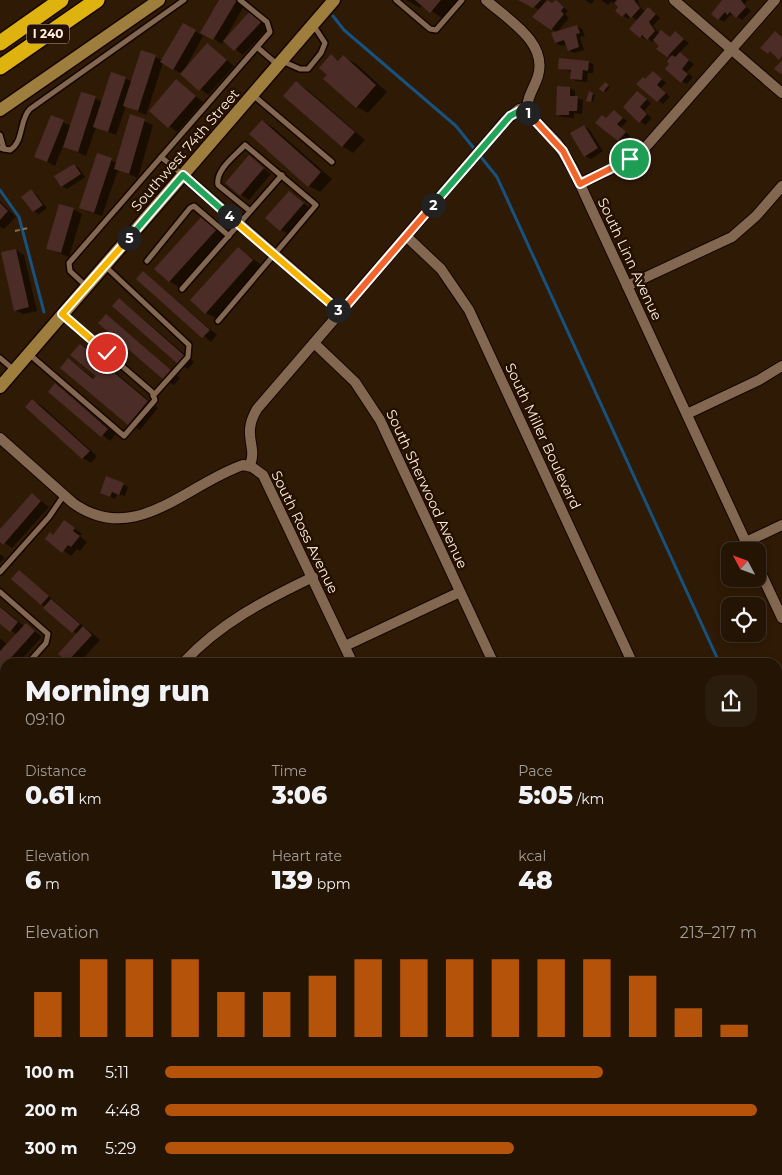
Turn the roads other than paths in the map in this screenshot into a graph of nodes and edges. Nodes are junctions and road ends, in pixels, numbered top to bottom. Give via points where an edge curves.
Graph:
1 (61, 0) edge
2 (97, 0) edge
3 (159, 0) edge
4 (184, 0) edge
5 (240, 0) edge
6 (334, 0) edge
7 (396, 0) edge
8 (462, 0) edge
9 (486, 0) edge
10 (674, 0) edge
11 (775, 0) edge
12 (313, 25) junction
13 (0, 43) edge
14 (258, 48) junction
15 (732, 50) junction
16 (280, 63) junction
17 (0, 67) edge
18 (782, 93) edge
19 (252, 94) junction
20 (527, 107) junction
21 (0, 110) edge
22 (0, 135) edge
23 (2, 149) edge
24 (161, 157) junction
25 (332, 162) dead end
26 (183, 175) junction
27 (282, 175) junction
28 (580, 184) junction
29 (782, 186) edge
30 (250, 211) junction
31 (239, 224) junction
32 (229, 236) junction
33 (406, 236) junction
34 (275, 255) junction
35 (147, 261) dead end
36 (104, 266) junction
37 (86, 286) junction
38 (627, 286) junction
39 (182, 289) dead end
40 (341, 312) junction
41 (62, 314) junction
42 (218, 321) dead end
43 (314, 343) junction
44 (29, 353) junction
45 (0, 358) edge
46 (782, 366) edge
47 (14, 370) junction
48 (0, 386) edge
49 (153, 396) junction
50 (687, 414) junction
51 (0, 438) edge
52 (250, 465) junction
53 (64, 495) junction
54 (782, 524) edge
55 (746, 542) edge
56 (754, 542) edge
57 (0, 572) edge
58 (312, 577) junction
59 (766, 584) edge
60 (0, 592) edge
61 (460, 592) junction
62 (782, 618) edge
63 (344, 646) junction
64 (33, 658) edge
65 (188, 658) edge
66 (350, 658) edge
67 (490, 658) edge
68 (630, 658) edge

1 - 13 highway, I 240
2 - 17 highway, I 240
3 - 21 main road
4 - 23 lane via 30,109 24,117 16,146 10,150
5 - 14 lane via 270,26 270,32
6 - 12 main road, Southwest 74th Street
7 - 8 lane via 430,30 436,30
9 - 20 street via 523,33 537,52 539,73
10 - 15 street
11 - 15 street
12 - 16 main road, Southwest 74th Street
12 - 16 lane via 325,43 322,53 308,69
14 - 16 lane
14 - 24 lane
15 - 18 street
15 - 28 street via 644,149
16 - 19 main road, Southwest 74th Street
19 - 25 lane
19 - 26 main road, Southwest 74th Street
20 - 28 street, South Linn Avenue via 530,116 563,151
20 - 33 street via 510,116
22 - 23 lane
24 - 26 lane
24 - 37 lane via 69,263 70,272
26 - 31 street
26 - 36 main road, Southwest 74th Street
27 - 30 lane
27 - 30 lane via 245,144 221,171 218,185
27 - 34 lane via 316,205
28 - 38 street, South Linn Avenue
29 - 38 street via 750,223 732,238
30 - 31 lane
31 - 32 lane
31 - 34 street
32 - 35 lane via 194,206
32 - 39 lane
33 - 40 street
33 - 68 street, South Miller Boulevard via 441,269 469,310
34 - 40 street
34 - 42 lane
36 - 37 main road, Southwest 74th Street
36 - 49 lane via 189,345 188,357
37 - 41 main road, Southwest 74th Street
38 - 50 street, South Linn Avenue
40 - 43 street
41 - 44 main road, Southwest 74th Street
41 - 49 lane
43 - 52 street via 254,416 249,428
43 - 61 street, South Sherwood Avenue via 355,382 380,420
44 - 47 main road, Southwest 74th Street
44 - 49 lane via 124,436 154,400
45 - 47 lane
46 - 50 street via 760,380
47 - 48 main road, Southwest 74th Street
50 - 55 street, South Linn Avenue
51 - 53 street
52 - 53 street via 236,468 147,513 125,520 94,515
52 - 58 street, South Ross Avenue via 263,475
53 - 57 lane via 49,517
54 - 56 street
58 - 63 street, South Ross Avenue
58 - 65 street via 240,614
59 - 62 street
60 - 64 lane via 48,634 46,643
61 - 63 street
61 - 67 street, South Sherwood Avenue
63 - 66 street, South Ross Avenue

